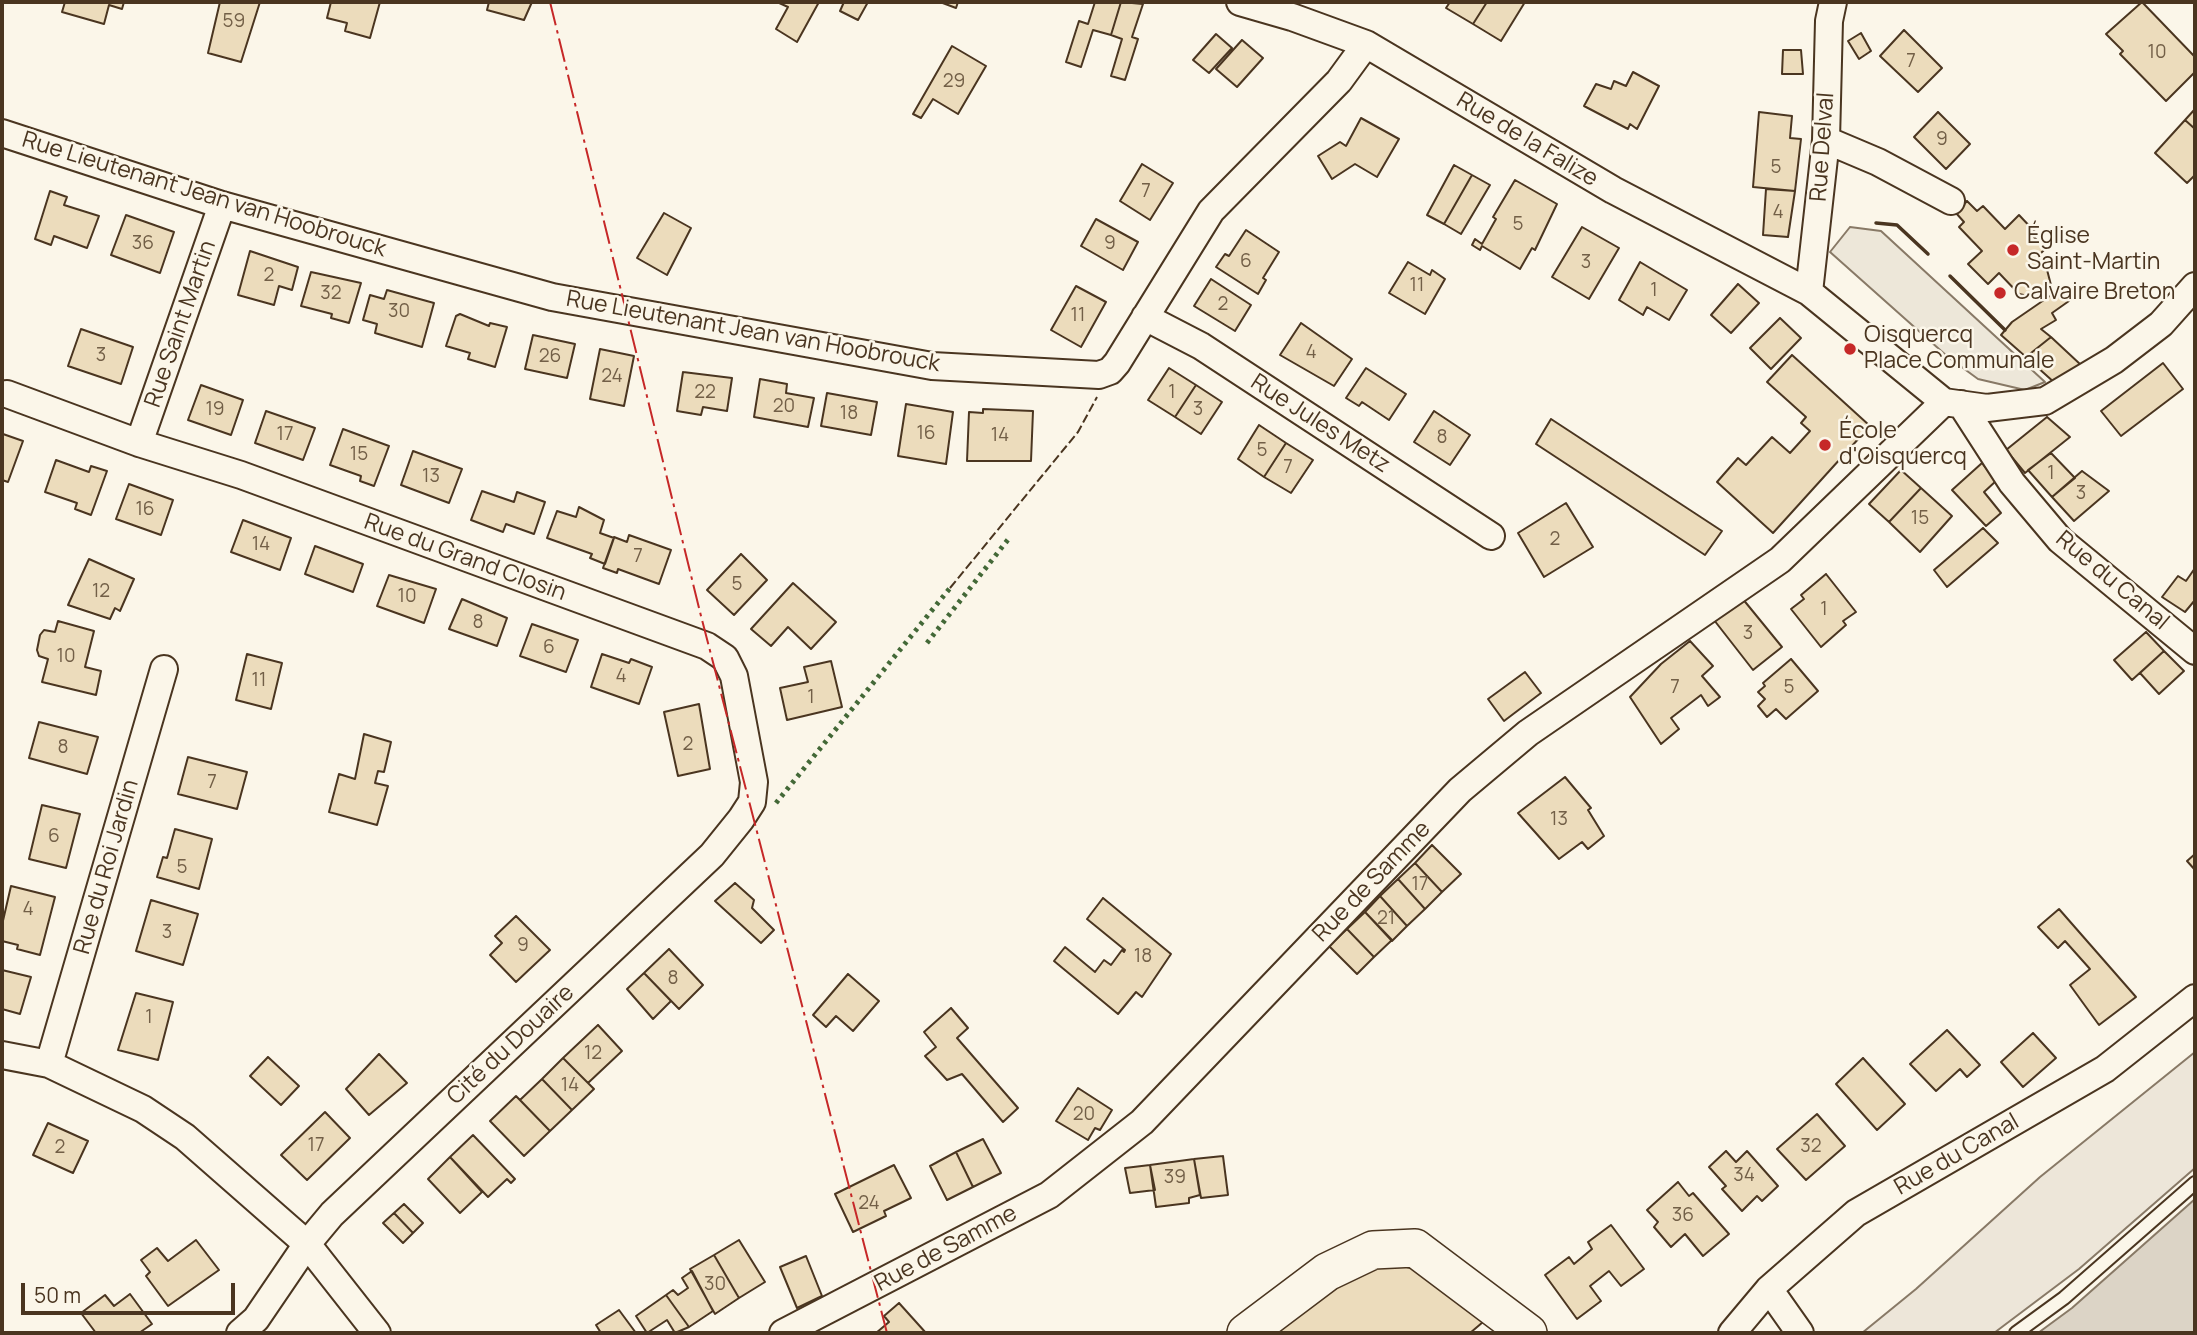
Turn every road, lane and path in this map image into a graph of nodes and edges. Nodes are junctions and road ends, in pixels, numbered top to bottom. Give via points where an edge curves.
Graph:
1 (1240, 2) edge
2 (1833, 2) edge
3 (1366, 44) junction
4 (2, 134) edge
5 (1826, 140) junction
6 (1951, 201) dead end
7 (222, 205) junction
8 (2195, 286) edge
9 (1810, 292) junction
10 (1145, 317) junction
11 (7, 394) dead end
12 (1953, 403) junction
13 (139, 443) junction
14 (1491, 536) dead end
15 (2195, 651) edge
16 (164, 669) dead end
17 (716, 848) joint
18 (2195, 998) edge
19 (2, 1055) edge
20 (49, 1064) junction
21 (2195, 1183) edge
22 (307, 1244) junction
23 (1769, 1289) junction
24 (794, 1331) edge
25 (240, 1333) edge
26 (377, 1333) edge
27 (1246, 1333) edge
28 (1528, 1333) edge
29 (1732, 1333) edge
30 (1800, 1333) edge
31 (2016, 1333) edge

1 - 3 street, Rue de la Falize
2 - 5 street, Rue Delval
3 - 9 street, Rue de la Falize via 1613,190
3 - 10 street, Rue Lieutenant Jean van Hoobrouck via 1339,81 1211,211
4 - 7 street, Rue Lieutenant Jean van Hoobrouck
5 - 6 street
5 - 9 street, Rue Delval
7 - 10 street, Rue Lieutenant Jean van Hoobrouck via 552,297 932,366 1098,375 1117,363
7 - 13 street, Rue Saint Martin
8 - 12 street via 2161,324 2076,385 2045,401 1987,408
9 - 12 street, Rue de la Falize
10 - 14 street, Rue Jules Metz via 1201,346
11 - 13 street, Rue du Grand Closin
12 - 15 street, Rue du Canal via 2060,540
12 - 24 street, Rue de Samme via 1780,560 1528,733 1460,790 1142,1122 1049,1195
13 - 17 street, Rue du Grand Closin via 707,646 725,658 734,676 754,782 752,802
16 - 20 street, Rue du Roi Jardin
17 - 22 street, Cité du Douaire via 332,1214
18 - 23 street, Rue du Canal via 2105,1069 1856,1213
19 - 20 street
20 - 22 street via 143,1110 185,1137
21 - 31 lane via 2064,1298
22 - 25 street, Cité du Douaire via 256,1319
22 - 26 street
23 - 29 street, Rue du Canal
23 - 30 street
27 - 28 street via 1327,1272 1373,1250 1415,1248

